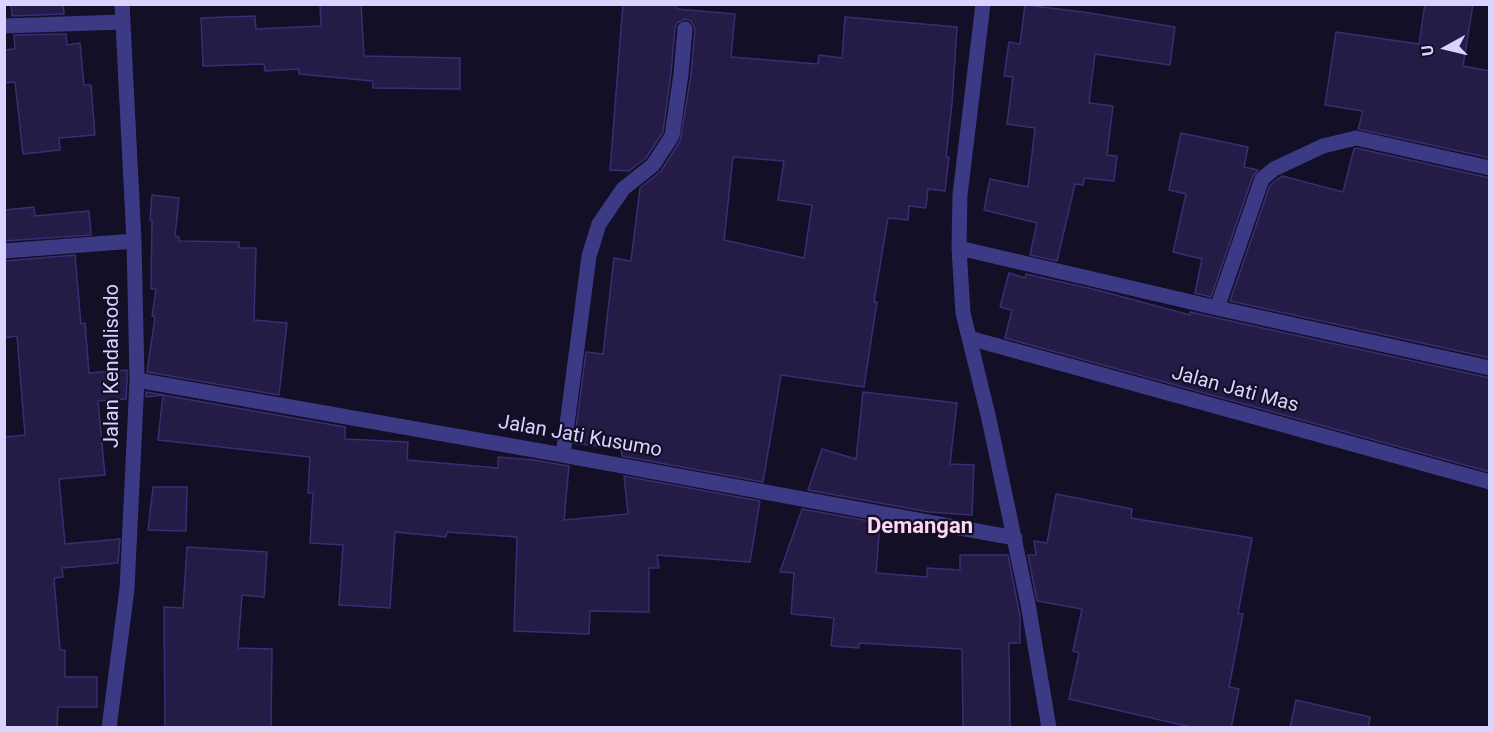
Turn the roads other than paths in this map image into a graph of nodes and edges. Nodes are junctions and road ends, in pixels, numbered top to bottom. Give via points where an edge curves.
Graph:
1 (122, 4) edge
2 (983, 4) edge
3 (122, 22) junction
4 (4, 26) edge
5 (685, 29) dead end
6 (1490, 168) edge
7 (134, 241) junction
8 (959, 248) junction
9 (4, 251) edge
10 (1216, 308) junction
11 (969, 338) junction
12 (1490, 368) edge
13 (137, 380) junction
14 (563, 455) junction
15 (1490, 482) edge
16 (1015, 538) junction
17 (109, 728) edge
18 (1049, 728) edge

1 - 3 street, Jalan Kendalisodo
2 - 8 street via 960,195
3 - 4 street
3 - 7 street, Jalan Kendalisodo
5 - 14 street via 672,136 653,165 622,189 599,224 589,256
6 - 10 street via 1356,138 1323,146 1274,170 1262,179
7 - 9 street
7 - 13 street, Jalan Kendalisodo
8 - 10 street
8 - 11 street via 963,313
10 - 12 street
11 - 15 street, Jalan Jati Mas
11 - 16 street
13 - 14 street, Jalan Jati Kusumo
13 - 17 street, Jalan Kendalisodo via 127,589
14 - 16 street, Jalan Jati Kusumo
16 - 18 street

